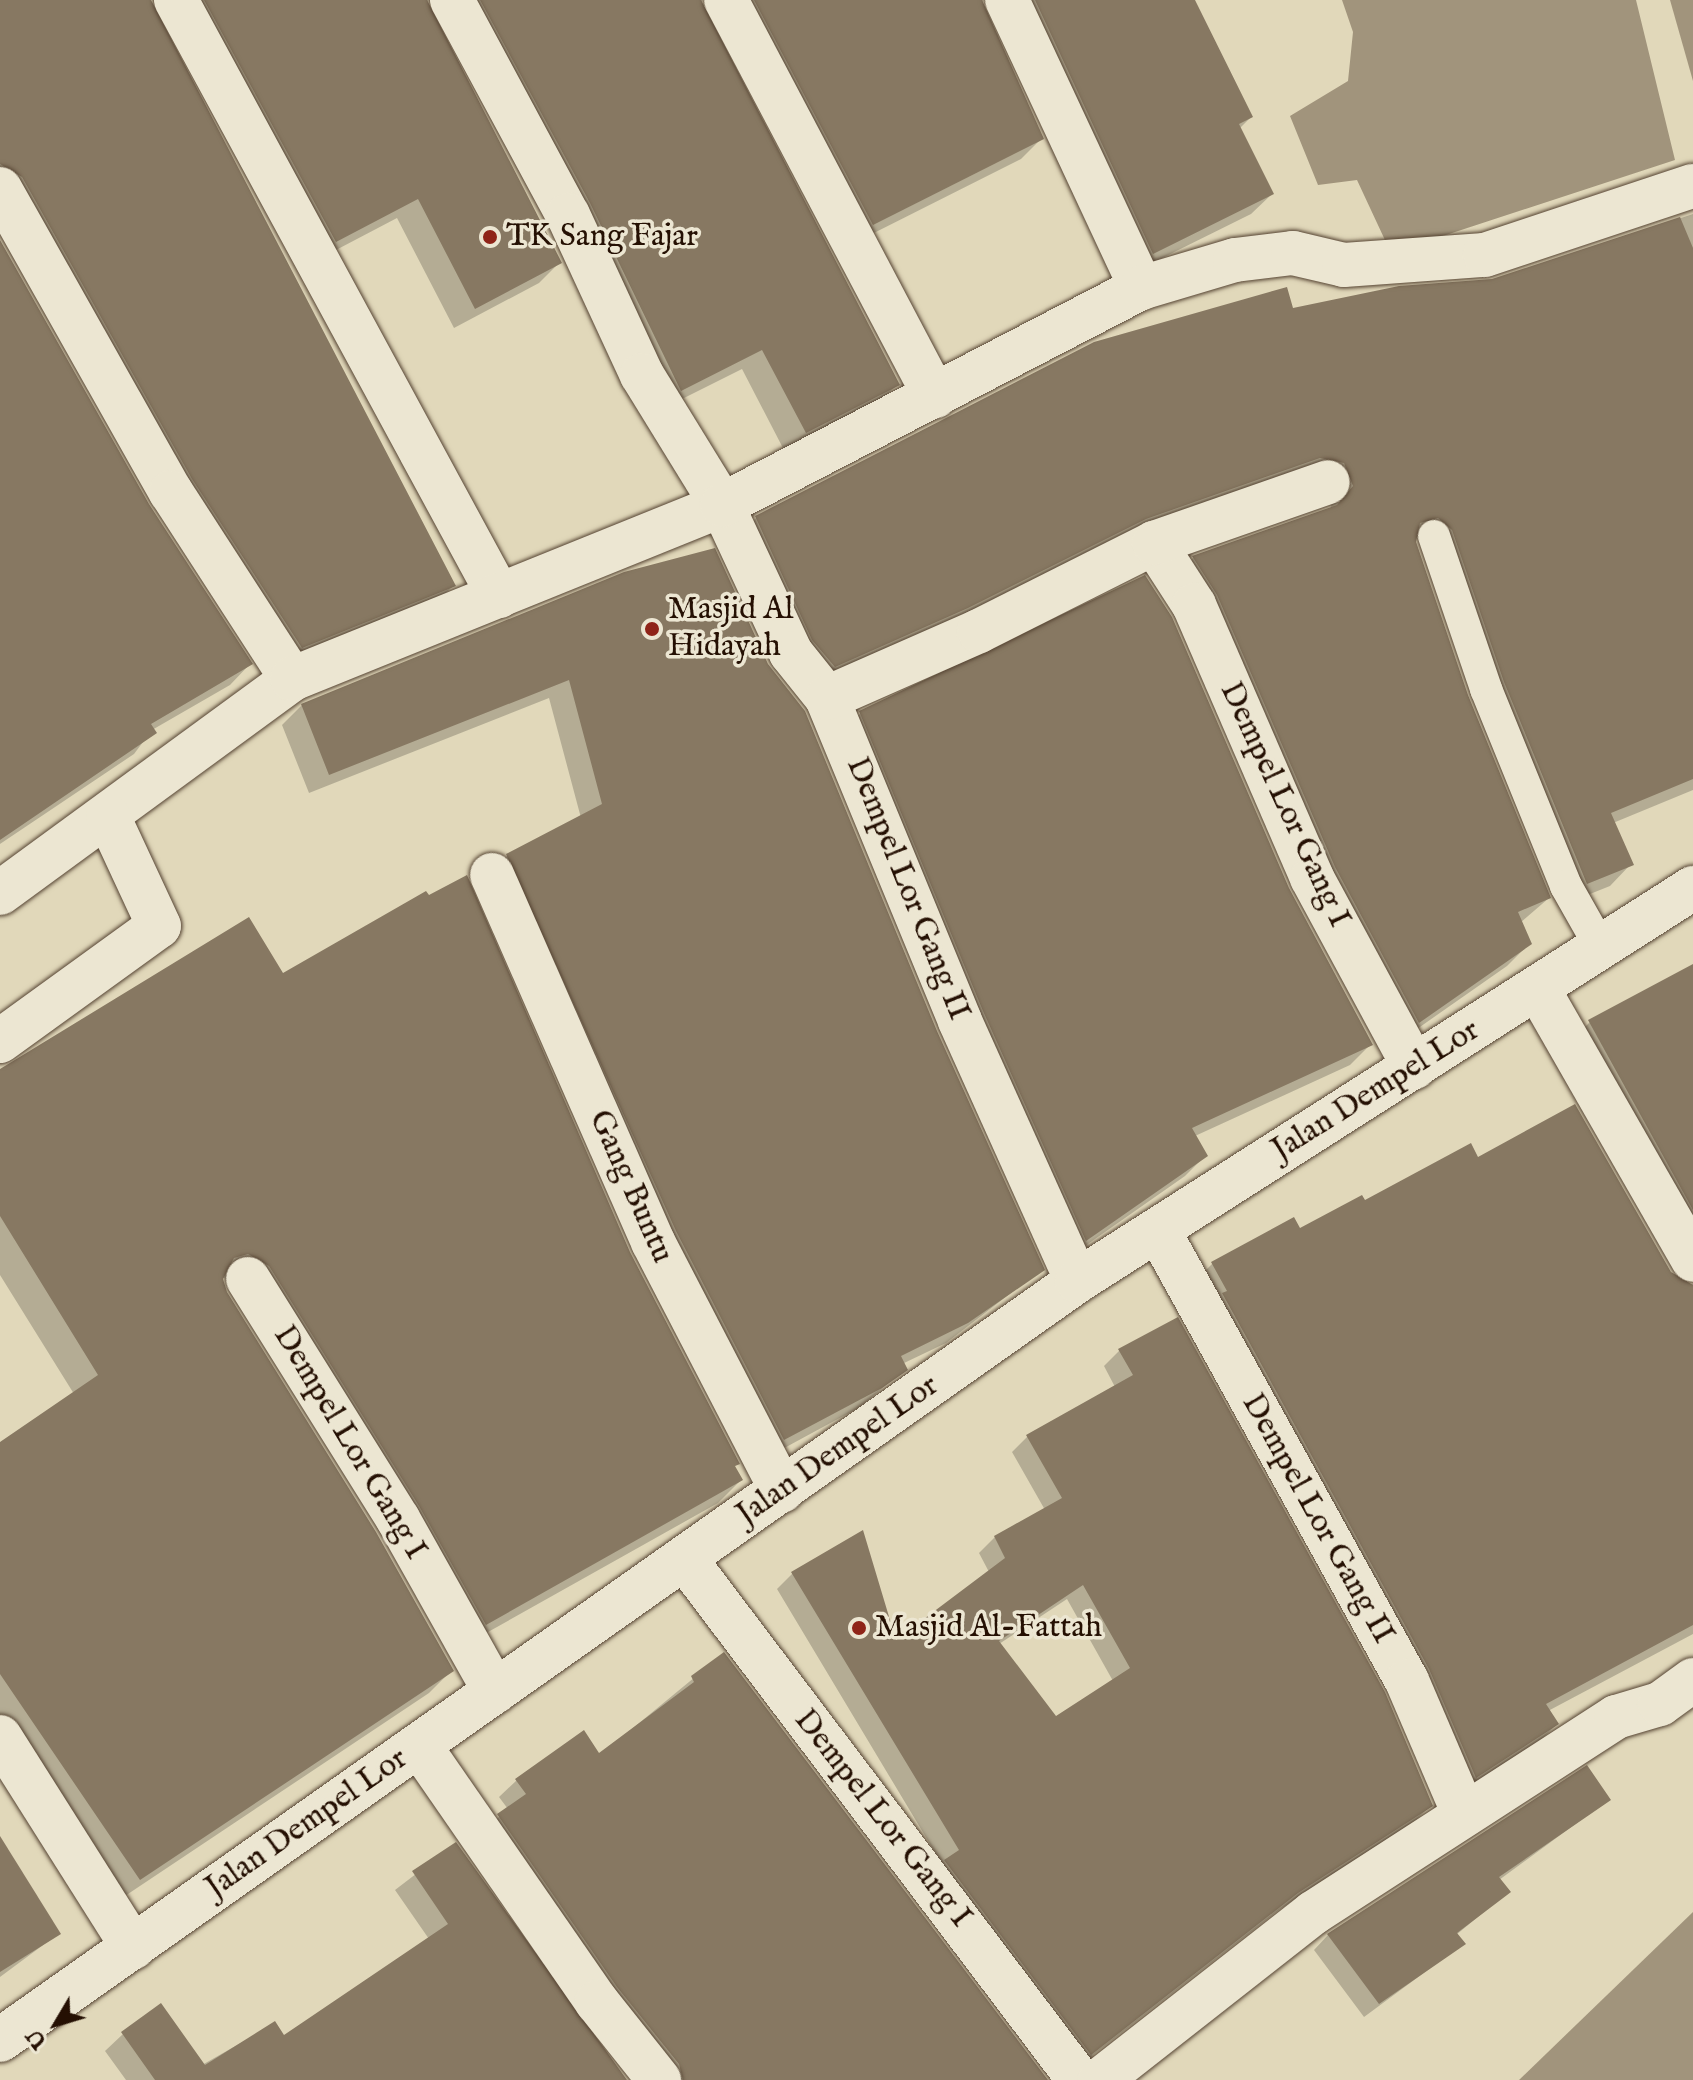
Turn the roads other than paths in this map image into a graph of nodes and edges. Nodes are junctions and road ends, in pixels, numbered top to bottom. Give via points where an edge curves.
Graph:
1 (176, 0) edge
2 (452, 0) edge
3 (726, 0) edge
4 (1007, 0) edge
5 (0, 189) edge
6 (1692, 189) edge
7 (1141, 288) junction
8 (935, 396) junction
9 (1328, 482) dead end
10 (722, 505) junction
11 (1434, 536) dead end
12 (1154, 543) junction
13 (499, 596) junction
14 (292, 679) junction
15 (827, 698) junction
16 (108, 816) junction
17 (492, 875) dead end
18 (1693, 888) edge
19 (0, 893) edge
20 (1600, 946) junction
21 (1538, 989) junction
22 (0, 1041) edge
23 (1414, 1067) junction
24 (1158, 1230) junction
25 (1693, 1260) edge
26 (248, 1279) dead end
27 (1077, 1281) junction
28 (782, 1491) junction
29 (685, 1559) junction
30 (1693, 1680) edge
31 (495, 1692) junction
32 (0, 1737) edge
33 (419, 1745) junction
34 (1464, 1814) junction
35 (133, 1947) junction
36 (0, 2040) edge
37 (659, 2080) edge
38 (1079, 2080) edge
39 (1100, 2080) edge

1 - 13 street
2 - 10 street, Dempel Lor Gang II via 568,215 642,375
3 - 8 street
4 - 7 street
5 - 14 street via 171,492
6 - 7 street via 1485,255 1344,265 1293,253 1235,260
7 - 8 street
8 - 10 street
9 - 12 street
10 - 13 street
10 - 15 street, Dempel Lor Gang II via 791,653
11 - 20 lane via 1486,689 1566,886
12 - 15 street via 979,631
12 - 23 street, Dempel Lor Gang I via 1194,605 1312,878
13 - 14 street
14 - 16 street
15 - 27 street, Dempel Lor Gang II via 960,1021
16 - 19 street
16 - 22 street via 159,926
17 - 28 street, Gang Buntu via 653,1242
18 - 20 street, Jalan Dempel Lor
20 - 21 street, Jalan Dempel Lor
21 - 23 street, Jalan Dempel Lor
21 - 25 street
23 - 24 street, Jalan Dempel Lor
24 - 27 street, Jalan Dempel Lor
24 - 34 street, Dempel Lor Gang II via 1407,1681
26 - 31 street, Dempel Lor Gang I via 398,1519
27 - 28 street, Jalan Dempel Lor
28 - 29 street, Jalan Dempel Lor
29 - 31 street, Jalan Dempel Lor
29 - 38 street, Dempel Lor Gang I
30 - 34 street via 1660,1704 1616,1717
31 - 33 street, Jalan Dempel Lor
32 - 35 street
33 - 35 street, Jalan Dempel Lor
33 - 37 street via 597,2002
34 - 39 street via 1288,1931
35 - 36 street, Jalan Dempel Lor

